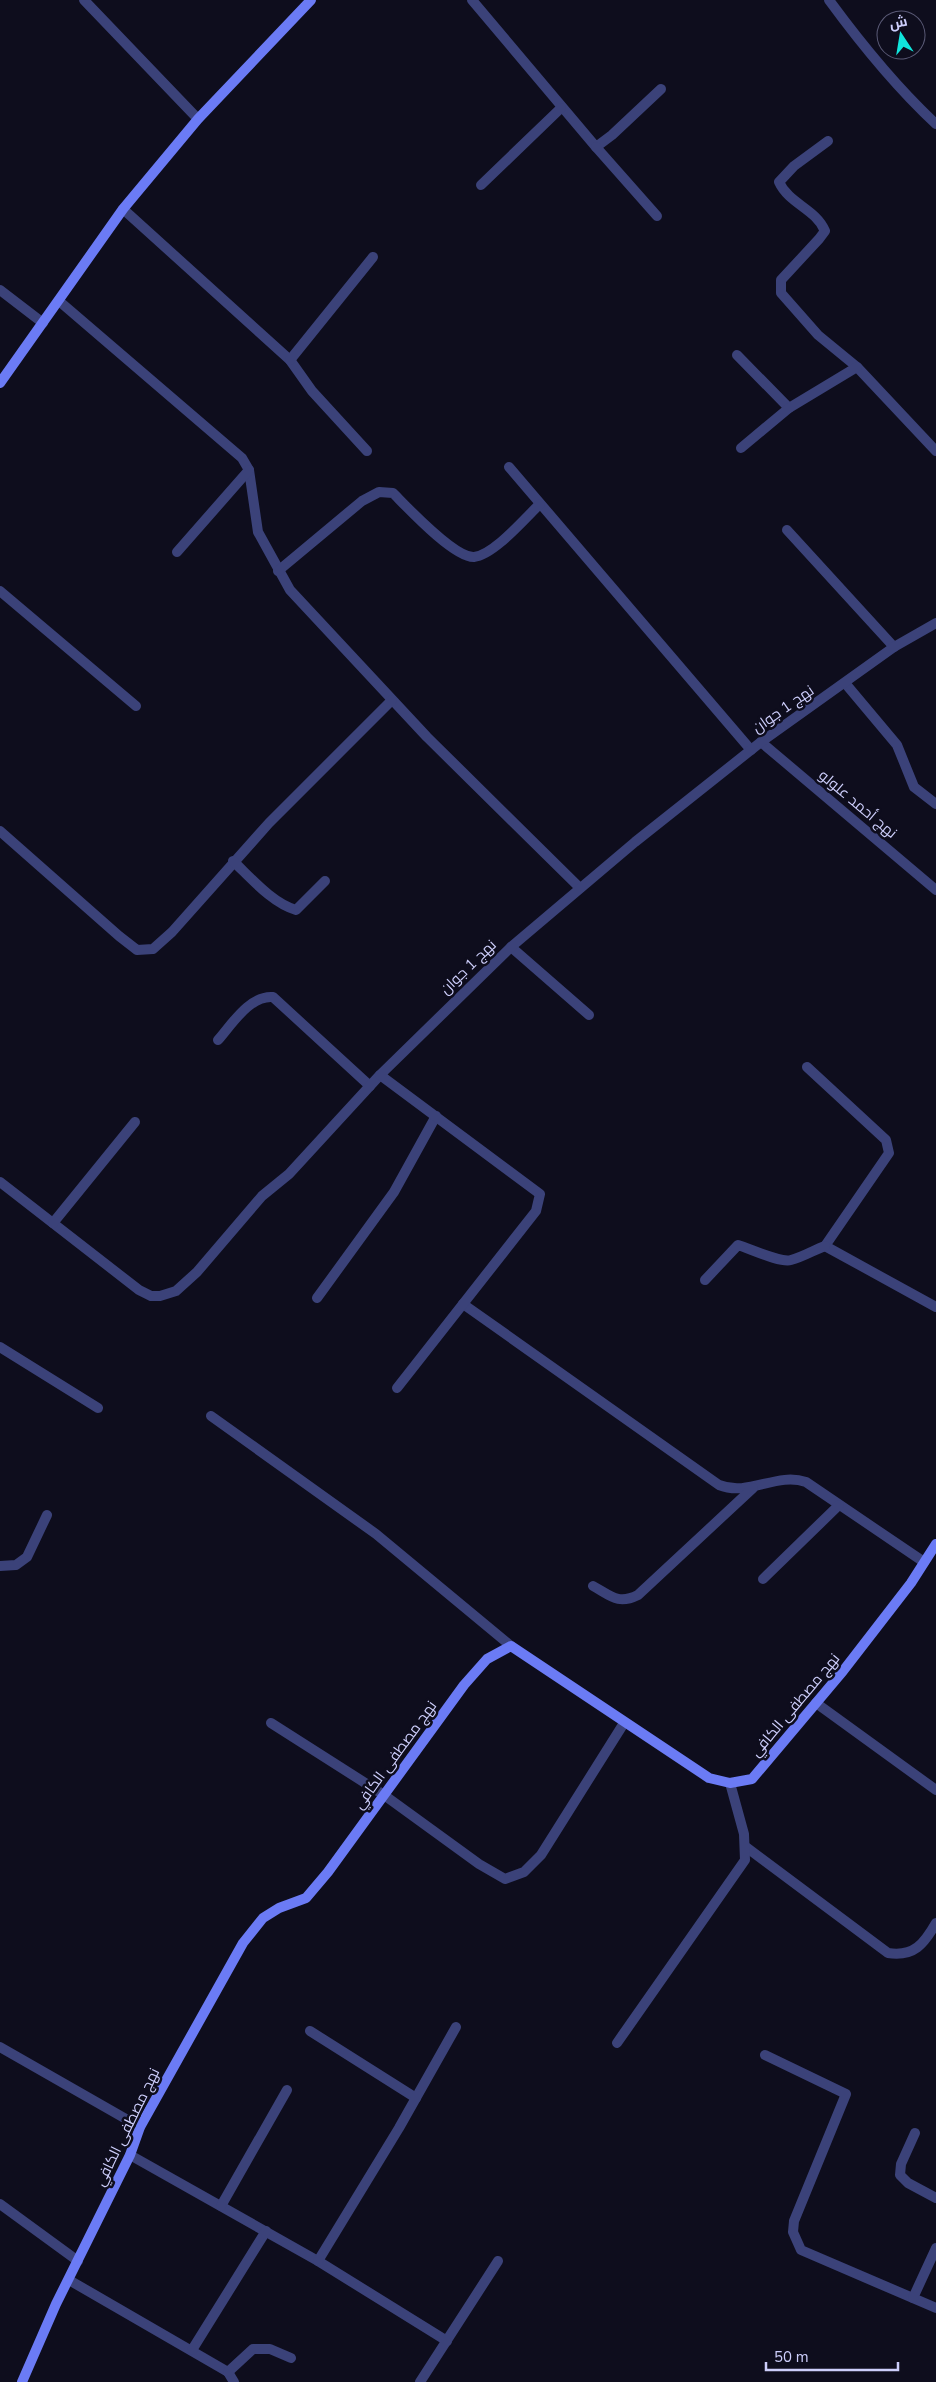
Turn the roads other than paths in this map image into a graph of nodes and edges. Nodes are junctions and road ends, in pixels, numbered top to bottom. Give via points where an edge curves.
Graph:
1 (84, 0) edge
2 (310, 0) edge
3 (472, 0) edge
4 (829, 0) edge
5 (661, 90) dead end
6 (561, 108) junction
7 (198, 119) junction
8 (936, 124) edge
9 (828, 141) dead end
10 (596, 147) junction
11 (482, 185) dead end
12 (123, 209) junction
13 (657, 216) dead end
14 (373, 257) dead end
15 (0, 290) edge
16 (60, 301) junction
17 (43, 323) junction
18 (737, 355) dead end
19 (290, 360) junction
20 (857, 367) junction
21 (0, 383) edge
22 (789, 408) junction
23 (741, 448) dead end
24 (367, 451) dead end
25 (936, 452) edge
26 (509, 467) dead end
27 (249, 470) junction
28 (540, 504) junction
29 (787, 530) dead end
30 (177, 552) dead end
31 (278, 571) junction
32 (0, 591) edge
33 (936, 622) edge
34 (894, 647) junction
35 (845, 684) junction
36 (392, 700) junction
37 (136, 706) dead end
38 (761, 742) junction
39 (751, 750) junction
40 (936, 804) edge
41 (0, 831) edge
42 (232, 861) junction
43 (325, 881) dead end
44 (580, 888) junction
45 (936, 890) edge
46 (511, 947) junction
47 (589, 1015) dead end
48 (218, 1040) dead end
49 (806, 1066) dead end
50 (380, 1075) junction
51 (370, 1086) junction
52 (436, 1116) junction
53 (135, 1122) dead end
54 (0, 1182) edge
55 (53, 1223) junction
56 (825, 1246) junction
57 (705, 1280) dead end
58 (317, 1298) dead end
59 (463, 1304) junction
60 (936, 1307) edge
61 (0, 1347) edge
62 (397, 1388) dead end
63 (98, 1408) dead end
64 (211, 1416) dead end
65 (755, 1486) junction
66 (838, 1505) junction
67 (48, 1516) dead end
68 (936, 1544) edge
69 (924, 1562) junction
70 (0, 1566) edge
71 (763, 1579) dead end
72 (594, 1586) dead end
73 (511, 1646) junction
74 (816, 1703) junction
75 (271, 1723) dead end
76 (624, 1723) junction
77 (730, 1783) junction
78 (936, 1790) edge
79 (384, 1795) junction
80 (746, 1847) junction
81 (936, 1923) edge
82 (456, 2027) dead end
83 (310, 2031) dead end
84 (617, 2043) dead end
85 (0, 2047) edge
86 (765, 2055) dead end
87 (287, 2090) dead end
88 (416, 2098) junction
89 (140, 2127) junction
90 (915, 2133) dead end
91 (130, 2155) junction
92 (936, 2198) edge
93 (0, 2204) edge
94 (221, 2206) junction
95 (266, 2231) junction
96 (936, 2248) edge
97 (318, 2261) junction
98 (498, 2261) dead end
99 (78, 2262) junction
100 (69, 2280) junction
101 (912, 2298) junction
102 (936, 2308) edge
103 (447, 2341) junction
104 (192, 2350) junction
105 (291, 2358) dead end
106 (228, 2372) junction
107 (22, 2382) edge
108 (234, 2382) edge
109 (420, 2382) edge

1 - 7 street
2 - 7 street
3 - 6 street
4 - 8 street via 879,66
5 - 10 street
6 - 10 street
6 - 11 street
7 - 12 street
9 - 20 street via 794,166 779,182 784,194 808,210 825,231 781,280 781,293 818,335
10 - 13 street
12 - 16 street
12 - 19 street
14 - 19 street
15 - 17 street
16 - 17 street
16 - 27 street via 242,458
17 - 21 street
18 - 22 street
19 - 24 street via 312,391
20 - 22 street
20 - 25 street
22 - 23 street
26 - 28 street
27 - 30 street
27 - 31 street via 258,532
28 - 31 street via 489,551 474,557 459,553 393,493 379,492 362,502
28 - 39 street
29 - 34 street
31 - 36 street via 290,590
32 - 37 street
33 - 34 street, نهج 1 جوان
34 - 35 street, نهج 1 جوان
35 - 38 street, نهج 1 جوان
35 - 40 street via 897,745 914,787
36 - 42 street
36 - 44 street
38 - 39 street, نهج 1 جوان
38 - 45 street, نهج أحمد علولو
39 - 44 street, نهج 1 جوان
41 - 42 street via 137,950 153,949 172,932
42 - 43 street via 266,891 296,910
44 - 46 street, نهج 1 جوان
46 - 47 street
46 - 50 street, نهج 1 جوان
48 - 51 street via 254,1002 263,996 273,997
49 - 56 street via 886,1140 889,1153
50 - 51 street, نهج 1 جوان
50 - 52 street
51 - 55 street, نهج 1 جوان via 289,1174 262,1196 197,1272 176,1291 151,1296 139,1290
52 - 58 street via 394,1192
52 - 59 street via 540,1194 536,1211
53 - 55 street
54 - 55 street, نهج 1 جوان
56 - 57 street via 781,1261 758,1250 738,1246
56 - 60 street
59 - 62 street
59 - 65 street via 719,1484 730,1489
61 - 63 street
64 - 73 street via 376,1534
65 - 66 street via 794,1478 806,1482
65 - 72 street via 638,1595 619,1600
66 - 69 street
66 - 71 street
67 - 70 street via 27,1557 16,1566
68 - 69 street, نهج مصطفى الكافي
69 - 74 street, نهج مصطفى الكافي
73 - 76 street
73 - 79 street, نهج مصطفى الكافي via 487,1659 470,1678
74 - 77 street, نهج مصطفى الكافي via 752,1779
74 - 78 street
75 - 79 street
76 - 77 street via 709,1778
76 - 79 street via 541,1855 524,1872 505,1879 479,1864
77 - 80 street
79 - 89 street, نهج مصطفى الكافي via 306,1898 263,1918 243,1943
80 - 81 street via 888,1953 908,1954 918,1949
80 - 84 street via 741,1869
82 - 88 street
83 - 88 street
85 - 89 street
86 - 101 street via 846,2094 794,2221 793,2232 801,2250
87 - 94 street
88 - 97 street
89 - 91 street, نهج مصطفى الكافي
90 - 92 street via 901,2164 900,2175
91 - 94 street
91 - 99 street, نهج مصطفى الكافي
93 - 99 street
94 - 95 street
95 - 97 street
95 - 104 street
96 - 101 street
97 - 103 street
98 - 103 street
99 - 100 street, نهج مصطفى الكافي
100 - 104 street
100 - 107 street, نهج مصطفى الكافي
101 - 102 street
103 - 109 street
104 - 106 street
105 - 106 street via 270,2349 253,2349
106 - 108 street

